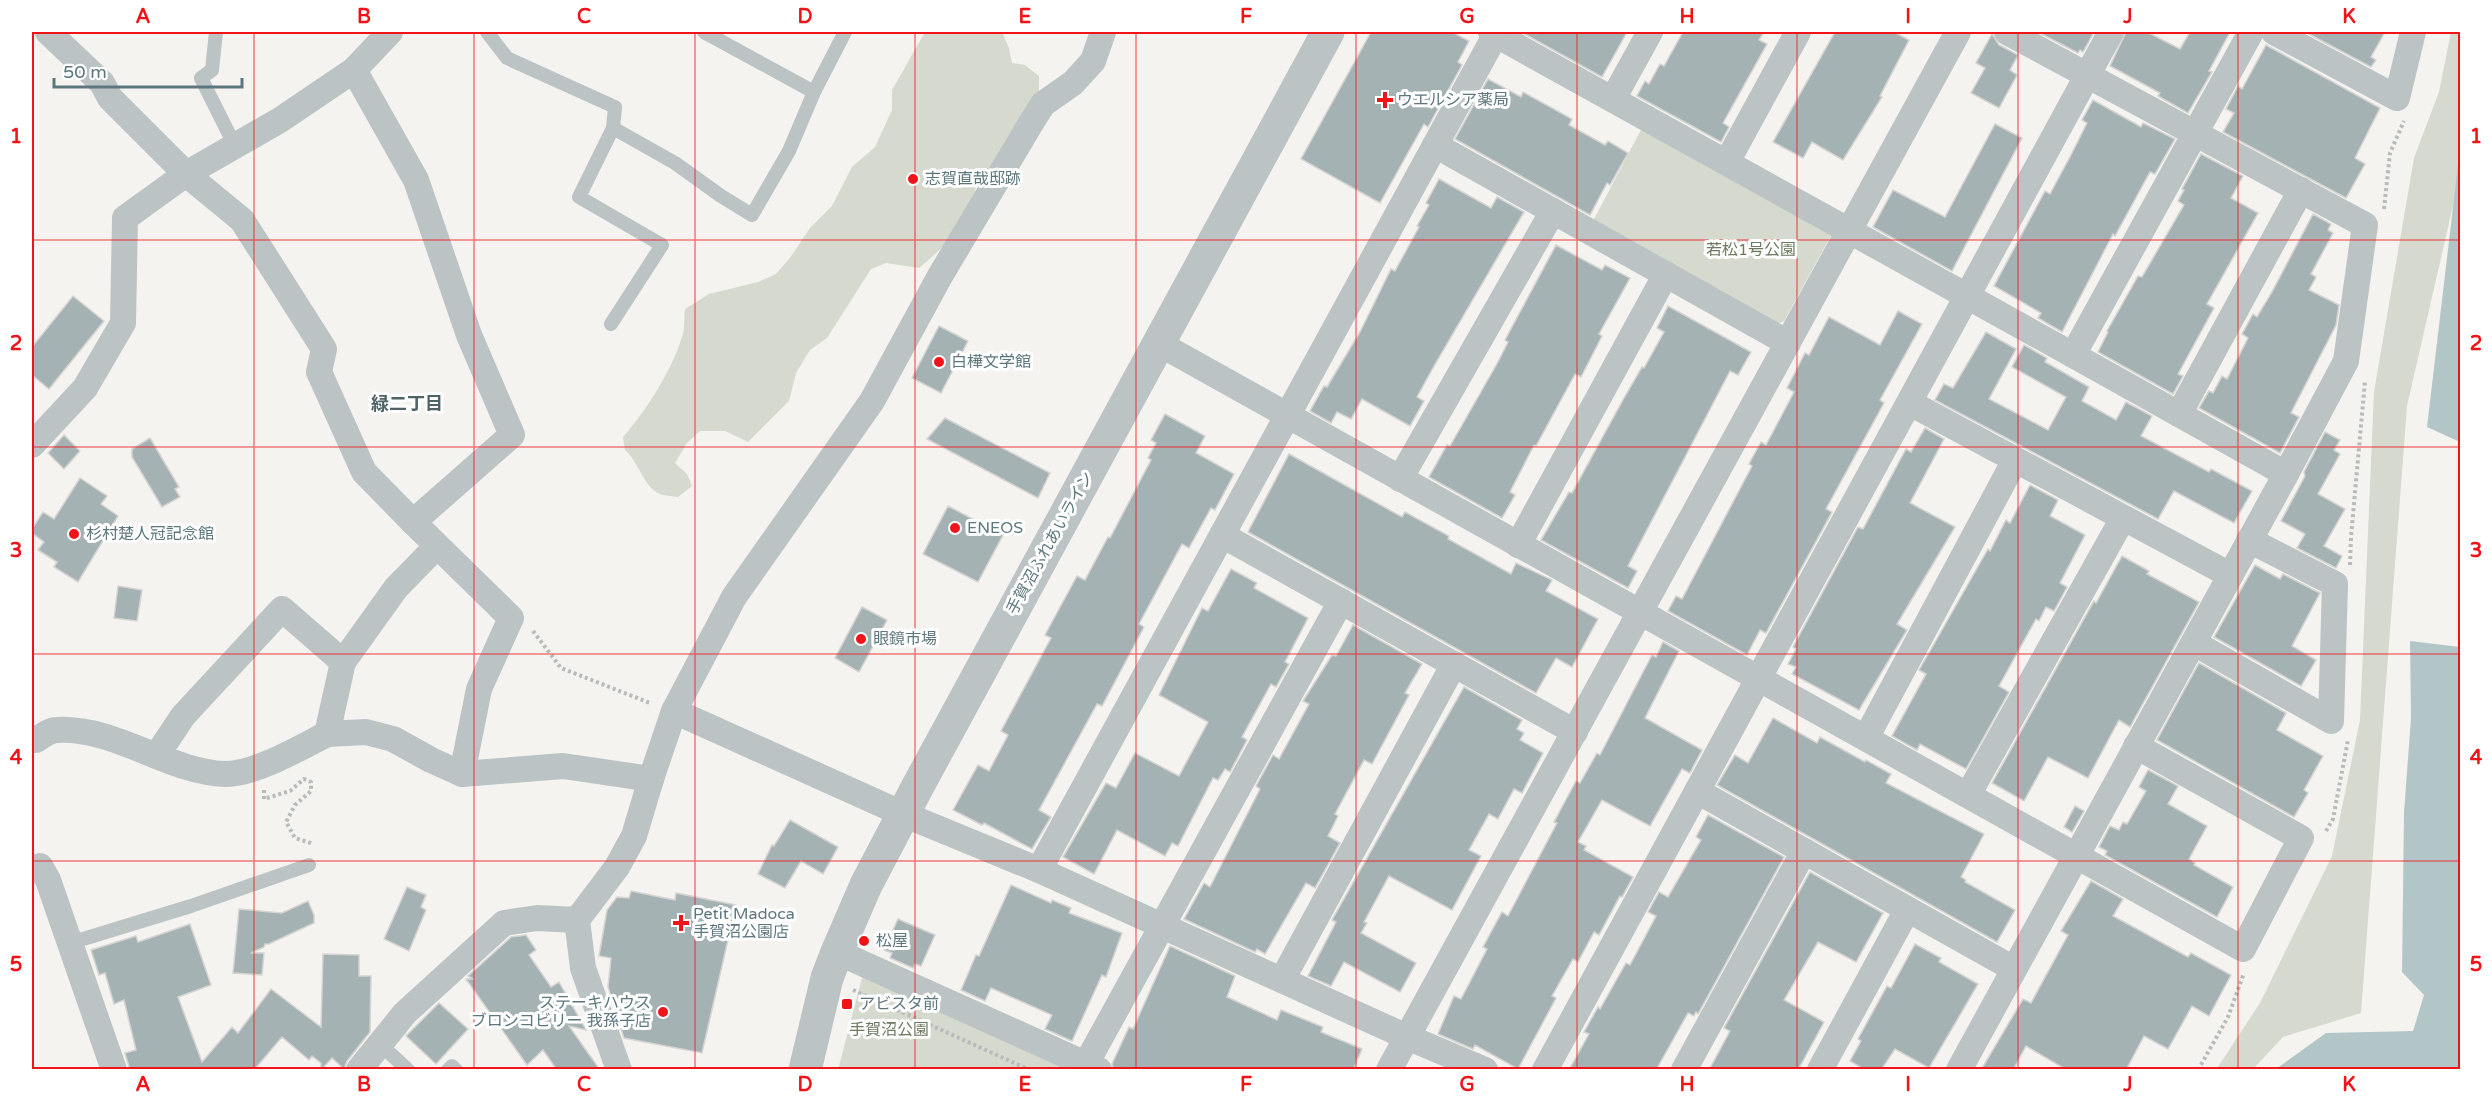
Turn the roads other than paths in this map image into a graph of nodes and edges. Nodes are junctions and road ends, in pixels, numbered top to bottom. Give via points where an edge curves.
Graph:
1 (48, 32) edge
2 (216, 32) edge
3 (390, 32) edge
4 (487, 32) edge
5 (704, 32) edge
6 (845, 32) edge
7 (1103, 32) edge
8 (1328, 32) edge
9 (1494, 32) edge
10 (1650, 32) edge
11 (1798, 32) edge
12 (1958, 32) edge
13 (2007, 32) edge
14 (2111, 32) edge
15 (2251, 32) edge
16 (2274, 32) edge
17 (2413, 32) edge
18 (354, 70) junction
19 (2087, 76) junction
20 (814, 92) junction
21 (1613, 99) junction
22 (613, 128) junction
23 (2196, 134) junction
24 (1435, 145) junction
25 (235, 146) junction
26 (1727, 162) junction
27 (186, 174) junction
28 (2301, 190) junction
29 (1553, 211) junction
30 (1849, 231) junction
31 (1666, 274) junction
32 (1968, 297) junction
33 (611, 324) dead end
34 (1158, 343) junction
35 (1788, 343) junction
36 (2073, 355) junction
37 (1910, 404) junction
38 (2178, 414) junction
39 (1287, 416) junction
40 (32, 445) edge
41 (2015, 460) junction
42 (2286, 474) junction
43 (1400, 479) junction
44 (2123, 518) junction
45 (413, 522) junction
46 (1222, 535) junction
47 (2249, 540) junction
48 (1518, 544) junction
49 (437, 546) junction
50 (2230, 575) junction
51 (1341, 601) junction
52 (1639, 613) junction
53 (2194, 643) junction
54 (343, 662) junction
55 (1454, 664) junction
56 (1759, 679) junction
57 (674, 711) junction
58 (1575, 732) junction
59 (327, 734) junction
60 (1866, 738) junction
61 (36, 740) dead end
62 (2136, 746) junction
63 (157, 755) junction
64 (462, 774) junction
65 (651, 779) junction
66 (1697, 791) junction
67 (1968, 795) junction
68 (903, 814) junction
69 (1804, 851) junction
70 (2077, 856) junction
71 (309, 864) dead end
72 (40, 866) dead end
73 (1039, 870) junction
74 (1907, 910) junction
75 (578, 920) junction
76 (1162, 926) junction
77 (70, 943) junction
78 (832, 965) junction
79 (2014, 969) junction
80 (1282, 980) junction
81 (1407, 1037) junction
82 (380, 1044) junction
83 (1093, 1067) edge
84 (114, 1070) edge
85 (359, 1070) edge
86 (408, 1070) edge
87 (448, 1070) edge
88 (456, 1070) edge
89 (619, 1070) edge
90 (805, 1070) edge
91 (1389, 1070) edge
92 (1485, 1070) edge
93 (1545, 1070) edge
94 (1684, 1070) edge
95 (1820, 1070) edge
96 (1959, 1070) edge

1 - 27 street via 102,82 110,98
2 - 25 lane via 212,70 201,78
3 - 18 street
4 - 22 lane via 507,58 615,107
5 - 20 lane
6 - 20 lane
7 - 57 street via 1093,61 1043,104 940,276 872,401 734,597
8 - 34 street, 手賀沼ふれあいライン
9 - 21 street
9 - 24 street
10 - 21 street
11 - 26 street
12 - 30 street
13 - 19 street
14 - 19 street
15 - 23 street
16 - 17 street via 2397,98
18 - 25 street
18 - 45 street via 416,180 469,335 512,435
19 - 23 street
19 - 32 street
20 - 22 lane via 789,151 752,215 675,163
21 - 26 street
22 - 33 lane via 579,197 662,245
23 - 28 street
23 - 36 street
24 - 29 street
24 - 39 street
25 - 27 street
26 - 30 street
27 - 40 street via 125,218 123,323 85,388
27 - 45 street via 242,220 324,349 319,372 364,472
28 - 38 street
28 - 42 street via 2365,225 2346,361
29 - 31 street
29 - 43 street
30 - 32 street
30 - 35 street
31 - 35 street
31 - 48 street
32 - 36 street
32 - 37 street
34 - 39 street
34 - 68 street, 手賀沼ふれあいライン
35 - 52 street
36 - 38 street
37 - 41 street
37 - 56 street
38 - 42 street
39 - 43 street
39 - 46 street
41 - 44 street
41 - 60 street
42 - 47 street
43 - 48 street
44 - 50 street
44 - 67 street
45 - 49 street
46 - 51 street
46 - 73 street
47 - 50 street
47 - 53 street via 2336,584 2331,721
48 - 52 street
49 - 54 street via 396,588
49 - 64 street via 511,618 479,689
50 - 53 street
51 - 55 street
51 - 76 street
52 - 56 street
52 - 58 street
53 - 62 street
54 - 59 street
54 - 63 street via 282,609 183,716
55 - 58 street
55 - 80 street
56 - 60 street
56 - 66 street
57 - 65 street
57 - 68 street
58 - 81 street
59 - 63 street via 262,766 228,774 205,772
59 - 64 street via 366,732 393,739
60 - 67 street
61 - 63 street via 55,730 102,736
62 - 70 street
62 - 70 street via 2301,838 2243,949
64 - 65 street via 563,766
65 - 75 street via 634,836 617,867
66 - 69 street
66 - 93 street
67 - 70 street
68 - 73 street
68 - 78 street, 手賀沼ふれあいライン via 866,885
69 - 74 street
69 - 94 street
70 - 79 street
71 - 77 lane
72 - 77 street
73 - 76 street
74 - 79 street
74 - 95 street
75 - 82 street via 537,918 504,922 405,1013
75 - 89 street via 583,968
76 - 80 street
76 - 83 street
77 - 84 street
78 - 83 street
78 - 90 street, 手賀沼ふれあいライン
79 - 96 street
80 - 81 street
81 - 91 street
81 - 92 street
82 - 85 street
82 - 86 lane
87 - 88 lane via 452,1066

